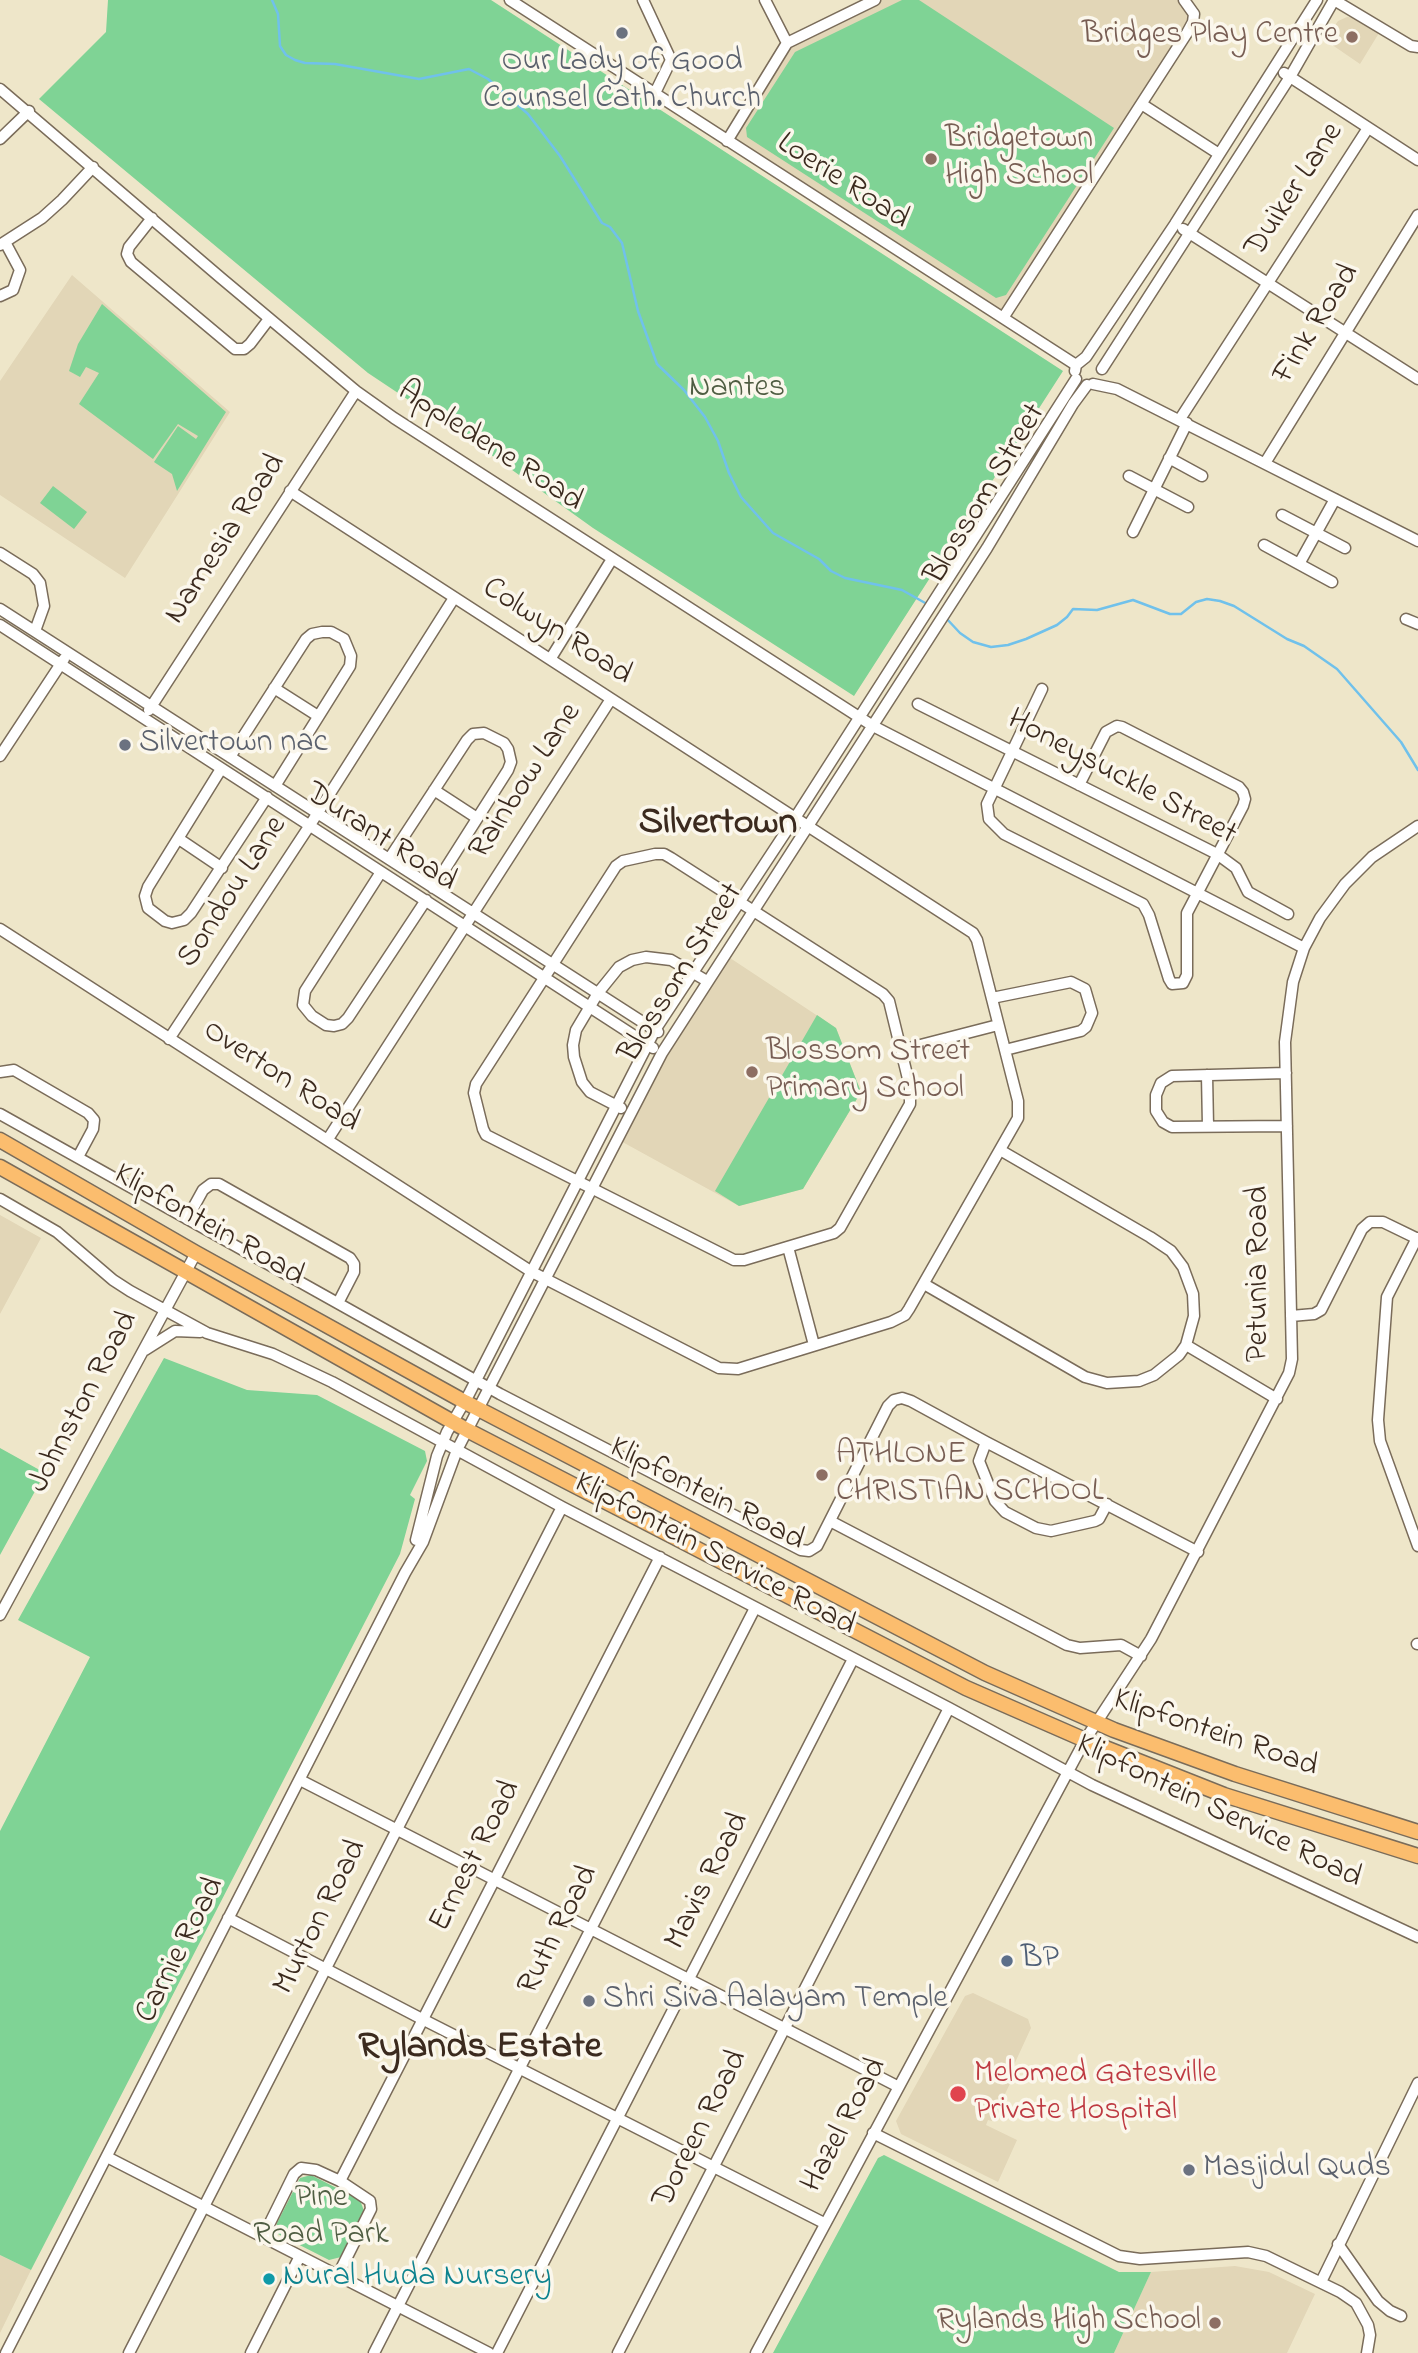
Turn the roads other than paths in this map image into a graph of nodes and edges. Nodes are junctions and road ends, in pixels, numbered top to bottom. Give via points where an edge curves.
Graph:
1 (510, 0) edge
2 (643, 0) edge
3 (765, 0) edge
4 (875, 0) edge
5 (1184, 0) edge
6 (1317, 0) edge
7 (1334, 0) edge
8 (1304, 23) junction
9 (1318, 30) junction
10 (787, 43) junction
11 (1418, 47) edge
12 (1276, 67) junction
13 (1290, 77) junction
14 (0, 89) edge
15 (654, 93) junction
16 (1143, 105) junction
17 (29, 111) junction
18 (1368, 128) junction
19 (0, 139) edge
20 (727, 141) junction
21 (1219, 154) junction
22 (1418, 160) edge
23 (93, 167) junction
24 (1418, 215) edge
25 (152, 218) junction
26 (1175, 224) junction
27 (1189, 232) junction
28 (3, 243) edge
29 (1267, 283) junction
30 (0, 296) edge
31 (1003, 318) junction
32 (269, 319) junction
33 (1344, 332) junction
34 (1086, 357) junction
35 (1076, 365) junction
36 (1102, 371) junction
37 (1076, 379) junction
38 (1418, 379) edge
39 (1090, 385) junction
40 (1117, 389) junction
41 (356, 391) junction
42 (1183, 421) junction
43 (1170, 458) junction
44 (1265, 463) junction
45 (1129, 476) dead end
46 (1202, 476) dead end
47 (1154, 489) junction
48 (290, 491) junction
49 (1335, 499) junction
50 (1188, 507) dead end
51 (1282, 515) dead end
52 (1133, 532) dead end
53 (1316, 533) junction
54 (973, 539) junction
55 (1418, 541) edge
56 (1264, 545) dead end
57 (987, 548) junction
58 (1345, 548) dead end
59 (0, 553) edge
60 (612, 559) junction
61 (1299, 564) junction
62 (1332, 582) dead end
63 (454, 598) junction
64 (0, 609) edge
65 (1406, 618) dead end
66 (1418, 624) edge
67 (0, 625) edge
68 (35, 631) junction
69 (69, 653) junction
70 (551, 658) junction
71 (60, 665) junction
72 (274, 688) junction
73 (1042, 689) dead end
74 (611, 699) junction
75 (918, 704) dead end
76 (152, 706) junction
77 (318, 716) junction
78 (145, 718) junction
79 (859, 718) junction
80 (873, 726) junction
81 (1012, 751) junction
82 (0, 756) edge
83 (230, 757) junction
84 (221, 769) junction
85 (1079, 785) junction
86 (275, 786) junction
87 (994, 788) junction
88 (434, 790) junction
89 (267, 797) junction
90 (317, 813) junction
91 (477, 818) junction
92 (795, 818) junction
93 (310, 825) junction
94 (807, 826) junction
95 (1418, 826) edge
96 (179, 839) junction
97 (1217, 854) junction
98 (388, 859) junction
99 (222, 868) junction
100 (381, 872) junction
101 (433, 888) junction
102 (1198, 893) junction
103 (425, 900) junction
104 (739, 902) junction
105 (752, 910) junction
106 (1288, 914) dead end
107 (474, 915) junction
108 (467, 926) junction
109 (0, 929) edge
110 (1304, 948) junction
111 (552, 965) junction
112 (693, 971) junction
113 (545, 977) junction
114 (707, 981) junction
115 (598, 993) junction
116 (992, 998) junction
117 (590, 1005) junction
118 (998, 1025) junction
119 (655, 1030) junction
120 (169, 1038) junction
121 (670, 1039) junction
122 (647, 1044) junction
123 (901, 1050) junction
124 (1005, 1050) junction
125 (662, 1053) junction
126 (0, 1072) edge
127 (1286, 1073) junction
128 (1207, 1076) junction
129 (615, 1105) junction
130 (630, 1113) junction
131 (0, 1114) edge
132 (1208, 1126) junction
133 (1287, 1126) junction
134 (328, 1139) junction
135 (0, 1140) edge
136 (1000, 1150) junction
137 (78, 1157) junction
138 (0, 1167) edge
139 (578, 1182) junction
140 (592, 1189) junction
141 (0, 1199) edge
142 (187, 1219) junction
143 (1418, 1238) edge
144 (788, 1247) junction
145 (196, 1253) junction
146 (185, 1272) junction
147 (532, 1272) junction
148 (546, 1280) junction
149 (924, 1284) junction
150 (338, 1303) junction
151 (164, 1310) junction
152 (1291, 1317) junction
153 (207, 1332) junction
154 (814, 1345) junction
155 (1186, 1345) junction
156 (140, 1354) junction
157 (476, 1380) junction
158 (489, 1388) junction
159 (1277, 1399) junction
160 (465, 1402) junction
161 (478, 1409) junction
162 (453, 1422) junction
163 (467, 1430) junction
164 (443, 1442) junction
165 (986, 1442) junction
166 (457, 1450) junction
167 (1107, 1504) junction
168 (562, 1507) junction
169 (830, 1521) junction
170 (1418, 1546) edge
171 (1198, 1552) junction
172 (660, 1557) junction
173 (405, 1573) junction
174 (755, 1608) junction
175 (0, 1615) edge
176 (1142, 1656) junction
177 (853, 1658) junction
178 (949, 1708) junction
179 (1095, 1723) junction
180 (1085, 1740) junction
181 (1068, 1772) junction
182 (300, 1780) junction
183 (396, 1830) junction
184 (1418, 1832) edge
185 (1418, 1856) edge
186 (494, 1880) junction
187 (228, 1918) junction
188 (591, 1930) junction
189 (1418, 1937) edge
190 (326, 1968) junction
191 (688, 1979) junction
192 (422, 2019) junction
193 (784, 2028) junction
194 (520, 2067) junction
195 (1418, 2083) edge
196 (897, 2086) junction
197 (617, 2117) junction
198 (873, 2133) junction
199 (107, 2157) junction
200 (713, 2167) junction
201 (340, 2180) junction
202 (204, 2207) junction
203 (824, 2223) junction
204 (263, 2237) junction
205 (1338, 2244) junction
206 (300, 2256) junction
207 (338, 2275) junction
208 (1321, 2282) junction
209 (397, 2306) junction
210 (1401, 2316) dead end
211 (6, 2353) edge
212 (129, 2353) edge
213 (251, 2353) edge
214 (374, 2353) edge
215 (489, 2353) edge
216 (497, 2353) edge
217 (618, 2353) edge
218 (756, 2353) edge
219 (1367, 2353) edge

1 - 15 street, Loerie Road
2 - 15 street via 671,60
3 - 10 street
4 - 10 street
5 - 16 street via 1194,14 1193,23
6 - 8 street
7 - 9 street
7 - 11 street
8 - 9 street
8 - 12 street
9 - 13 street
10 - 20 street
12 - 13 street
12 - 21 street
13 - 18 street
13 - 27 street
14 - 17 street, Appledene Road
15 - 20 street, Loerie Road
16 - 21 street
16 - 31 street
17 - 19 street
17 - 23 street, Appledene Road
18 - 22 street
18 - 29 street, Duiker Lane
20 - 31 street, Loerie Road
21 - 26 street
23 - 25 street, Appledene Road
23 - 28 street via 42,218
24 - 33 street, Fink Road
25 - 32 street, Appledene Road
25 - 32 street via 129,247 131,262 235,349 250,344
26 - 27 street
26 - 34 street
27 - 29 street
27 - 36 street
28 - 30 street via 20,270 13,290
29 - 33 street
29 - 42 street, Duiker Lane
31 - 35 street, Loerie Road
32 - 41 street, Appledene Road
33 - 38 street
33 - 44 street, Fink Road
34 - 35 street
34 - 36 street via 1097,360
35 - 37 street
36 - 39 street via 1099,380
36 - 40 street
37 - 39 street
37 - 54 street, Blossom Street
39 - 40 street
39 - 57 street, Blossom Street via 1073,404
40 - 42 street
41 - 48 street, Namesia Road
41 - 60 street, Appledene Road
42 - 43 street, Duiker Lane
42 - 44 street
43 - 46 street
43 - 47 street, Duiker Lane
44 - 49 street
45 - 47 street
47 - 50 street
47 - 52 street, Duiker Lane
48 - 63 street, Colwyn Road
48 - 76 street, Namesia Road
49 - 53 street
49 - 55 street
51 - 53 street
53 - 58 street
53 - 61 street
54 - 57 street
54 - 79 street, Blossom Street
56 - 61 street
57 - 80 street, Blossom Street
59 - 68 street via 40,583 44,606
60 - 70 street
60 - 79 street, Appledene Road
61 - 62 street
63 - 70 street, Colwyn Road
63 - 90 street, Sondou Lane
64 - 68 street, Durant Road
65 - 66 street
67 - 71 street, Durant Road
68 - 69 street, Durant Road
69 - 71 street
69 - 76 street, Durant Road
70 - 74 street, Colwyn Road
71 - 78 street, Durant Road
71 - 82 street
72 - 77 street
72 - 77 street via 312,634 331,632 344,639 350,666
72 - 83 street
73 - 81 street
74 - 92 street, Colwyn Road
74 - 107 street, Rainbow Lane
75 - 81 street, Honeysuckle Street
76 - 78 street, Namesia Road
76 - 83 street, Durant Road
77 - 86 street
78 - 84 street, Durant Road
79 - 80 street, Appledene Road
79 - 92 street, Blossom Street
80 - 87 street, Appledene Road
80 - 94 street, Blossom Street
81 - 85 street, Honeysuckle Street
81 - 87 street
83 - 86 street, Durant Road
84 - 89 street, Durant Road
84 - 96 street
85 - 97 street, Honeysuckle Street
85 - 97 street via 1106,732 1122,727 1243,792 1243,806
86 - 90 street, Durant Road
87 - 102 street, Appledene Road
87 - 102 street via 986,811 1003,834 1147,909 1172,984 1183,984 1187,975 1186,919
88 - 91 street
88 - 91 street via 473,734 490,734 504,743 509,770
88 - 98 street
89 - 93 street, Durant Road
89 - 99 street
90 - 93 street, Sondou Lane
90 - 98 street, Durant Road
91 - 101 street
92 - 94 street, Colwyn Road
92 - 104 street, Blossom Street
93 - 100 street, Durant Road
93 - 120 street, Sondou Lane
94 - 105 street, Blossom Street
94 - 116 street, Colwyn Road via 973,933
95 - 110 street, Petunia Road via 1372,857 1345,884
96 - 99 street
96 - 99 street via 148,887 145,903 152,913 172,923 184,920
97 - 102 street
97 - 106 street, Honeysuckle Street via 1236,868 1248,892
98 - 101 street, Durant Road
100 - 103 street, Durant Road
100 - 103 street via 305,991 303,1005 326,1025 342,1024 348,1018
101 - 107 street, Durant Road
102 - 110 street, Appledene Road
103 - 108 street, Durant Road
104 - 105 street
104 - 111 street via 664,854 623,861
104 - 112 street, Blossom Street
105 - 114 street, Blossom Street
105 - 123 street via 883,994 892,1010
107 - 108 street, Rainbow Lane
107 - 111 street, Durant Road
108 - 113 street, Durant Road
108 - 134 street, Rainbow Lane
109 - 120 street, Overton Road
110 - 127 street, Petunia Road via 1289,1001
111 - 113 street
111 - 115 street, Durant Road
112 - 114 street
112 - 115 street via 662,957 632,960 612,973
112 - 119 street, Blossom Street
113 - 117 street, Durant Road
113 - 139 street via 474,1093 486,1135
114 - 121 street, Blossom Street
115 - 117 street
115 - 119 street, Durant Road
116 - 118 street, Colwyn Road
116 - 124 street via 1071,982 1086,989 1092,1013 1081,1031
117 - 122 street, Durant Road
117 - 129 street via 576,1030 576,1070 590,1092
118 - 123 street
118 - 124 street, Colwyn Road
119 - 121 street, Durant Road
119 - 122 street, Blossom Street
120 - 134 street, Overton Road
121 - 125 street, Blossom Street
122 - 125 street, Durant Road
122 - 129 street, Blossom Street
123 - 144 street via 911,1097 908,1109 840,1228
124 - 136 street, Colwyn Road via 1020,1110
125 - 130 street, Blossom Street
126 - 137 street via 14,1070 88,1113 94,1120 93,1129
127 - 128 street
127 - 133 street, Petunia Road
128 - 132 street
128 - 132 street via 1172,1076 1161,1083 1156,1111 1172,1127
129 - 130 street
129 - 139 street, Blossom Street
130 - 140 street, Blossom Street
131 - 137 street
132 - 133 street
133 - 152 street, Petunia Road
134 - 147 street, Overton Road
135 - 145 main road, Klipfontein Road
136 - 149 street, Colwyn Road
136 - 155 street via 1171,1251 1193,1294 1194,1316
137 - 142 street
138 - 146 main road, Klipfontein Road
139 - 140 street
139 - 147 street, Blossom Street
140 - 144 street via 734,1260
140 - 148 street, Blossom Street
141 - 151 street, Klipfontein Service Road via 57,1232 113,1280
142 - 150 street
142 - 150 street via 202,1190 219,1184 351,1258 354,1272
143 - 152 street via 1383,1222 1370,1222 1362,1229 1321,1310
143 - 170 street via 1387,1297 1378,1420 1380,1441
144 - 154 street
145 - 146 street, Johnston Road
145 - 160 main road, Klipfontein Road
146 - 151 street, Johnston Road
146 - 162 main road, Klipfontein Road
147 - 148 street, Overton Road
147 - 157 street, Blossom Street
148 - 154 street, Overton Road via 719,1368 738,1368
148 - 158 street, Blossom Street
149 - 154 street, Overton Road via 899,1318
149 - 155 street via 1085,1377 1107,1383 1154,1375
150 - 157 street
151 - 153 street, Klipfontein Service Road
151 - 156 street, Johnston Road
152 - 159 street, Petunia Road via 1292,1359
153 - 156 street via 175,1331
153 - 164 street, Klipfontein Service Road via 285,1359
155 - 159 street
156 - 175 street, Johnston Road
157 - 158 street
157 - 160 street, Blossom Street
158 - 161 street, Blossom Street
158 - 169 street via 801,1550 814,1549
159 - 171 street, Petunia Road
160 - 161 main road, Klipfontein Road
160 - 162 street, Blossom Street
161 - 163 street, Blossom Street
161 - 179 main road, Klipfontein Road via 985,1673
162 - 163 main road, Klipfontein Road
162 - 164 street, Carnie Road
163 - 166 street, Carnie Road
163 - 180 main road, Klipfontein Road via 966,1688
164 - 166 street, Klipfontein Service Road
164 - 173 street, Carnie Road
165 - 167 street
165 - 167 street via 979,1461 995,1501 1005,1512 1036,1528 1052,1531 1096,1521
165 - 169 street via 911,1401 894,1400
166 - 168 street, Klipfontein Service Road
166 - 173 street, Carnie Road via 423,1542
167 - 171 street
168 - 172 street, Klipfontein Service Road
168 - 183 street, Murton Road
169 - 176 street via 1067,1645 1121,1645
171 - 176 street, Petunia Road
172 - 174 street, Klipfontein Service Road
172 - 186 street, Ernest Road
173 - 182 street, Carnie Road
174 - 177 street, Klipfontein Service Road
174 - 188 street, Ruth Road
176 - 179 street, Petunia Road
177 - 178 street, Klipfontein Service Road
177 - 191 street, Mavis Road
178 - 181 street, Klipfontein Service Road
178 - 193 street, Doreen Road
179 - 180 street, Petunia Road
179 - 184 main road, Klipfontein Road via 1235,1774
180 - 181 street, Hazel Road
180 - 185 main road, Klipfontein Road via 1224,1795
181 - 189 street, Klipfontein Service Road
181 - 196 street, Hazel Road
182 - 183 street
182 - 187 street, Carnie Road
183 - 186 street
183 - 190 street, Murton Road
186 - 188 street
186 - 192 street, Ernest Road
187 - 190 street
187 - 199 street, Carnie Road
188 - 191 street
188 - 194 street, Ruth Road
190 - 192 street
190 - 202 street, Murton Road
191 - 193 street
191 - 197 street, Mavis Road
192 - 194 street
192 - 201 street, Ernest Road
193 - 196 street
193 - 200 street, Doreen Road
194 - 197 street
194 - 209 street, Ruth Road
195 - 205 street
196 - 198 street, Hazel Road
197 - 200 street
197 - 216 street, Mavis Road
198 - 203 street, Hazel Road
198 - 208 street via 1119,2256 1257,2253
199 - 202 street
199 - 211 street, Carnie Road
200 - 203 street
200 - 217 street, Doreen Road
201 - 204 street via 301,2168
201 - 207 street via 363,2194 371,2209
202 - 204 street
202 - 212 street, Murton Road
203 - 218 street, Hazel Road
204 - 206 street
205 - 208 street
205 - 210 street via 1378,2301
206 - 207 street
206 - 213 street
207 - 209 street
208 - 219 street via 1349,2297 1361,2310 1370,2335
209 - 214 street, Ruth Road
209 - 215 street

